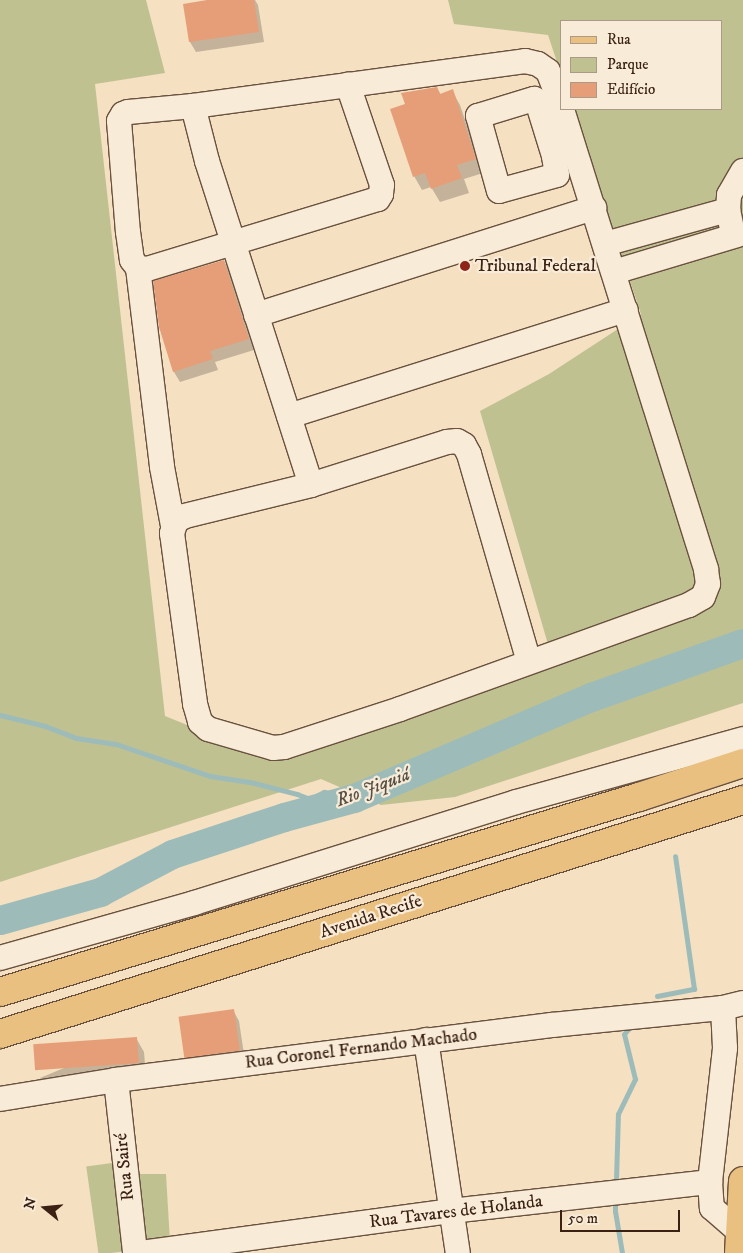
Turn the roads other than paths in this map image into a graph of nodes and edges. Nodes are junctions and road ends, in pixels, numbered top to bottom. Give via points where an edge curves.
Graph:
1 (348, 85) junction
2 (192, 106) junction
3 (557, 110) edge
4 (564, 152) junction
5 (743, 171) edge
6 (594, 208) junction
7 (728, 210) junction
8 (740, 239) edge
9 (234, 244) junction
10 (605, 244) junction
11 (138, 268) junction
12 (614, 272) junction
13 (626, 310) junction
14 (256, 315) junction
15 (289, 416) junction
16 (311, 485) junction
17 (173, 526) junction
18 (529, 662) junction
19 (743, 739) edge
20 (743, 762) edge
21 (743, 800) edge
22 (0, 958) edge
23 (0, 992) edge
24 (733, 1006) edge
25 (0, 1034) edge
26 (426, 1040) junction
27 (116, 1080) junction
28 (0, 1099) edge
29 (710, 1182) junction
30 (743, 1182) edge
31 (451, 1211) junction
32 (740, 1243) edge
33 (135, 1253) edge
34 (140, 1253) edge
35 (458, 1253) edge

1 - 2 street
1 - 3 street via 525,61 548,71
1 - 9 street via 382,185 380,197 370,203
2 - 9 street
2 - 11 street via 128,112 119,121 128,232 132,260
3 - 4 street
3 - 4 street via 532,99 478,116 497,190 556,176
4 - 6 street
5 - 7 street via 732,186
6 - 10 street
6 - 14 street
7 - 8 street
7 - 10 street
8 - 12 street
9 - 11 street via 147,269
9 - 14 street
10 - 12 street
11 - 17 street via 162,467
12 - 13 street
13 - 15 street
13 - 18 street via 706,569 707,592 688,605
14 - 15 street
15 - 16 street
16 - 17 street via 185,516
16 - 18 street via 447,442 457,441 464,445
17 - 18 street via 195,704 200,722 208,729 264,746 284,747
19 - 22 street via 516,802 204,900
20 - 23 main road, Avenida Recife via 629,800
21 - 25 main road, Avenida Recife
24 - 26 street, Rua Coronel Fernando Machado
24 - 29 street, Rua Coronel Fernando Machado
26 - 27 street, Rua Coronel Fernando Machado
26 - 31 street
27 - 28 street, Rua Coronel Fernando Machado
27 - 33 street, Rua Sairé
29 - 31 street, Rua Tavares de Holanda
29 - 32 street via 712,1208
30 - 32 main road
31 - 34 street, Rua Tavares de Holanda
31 - 35 street

